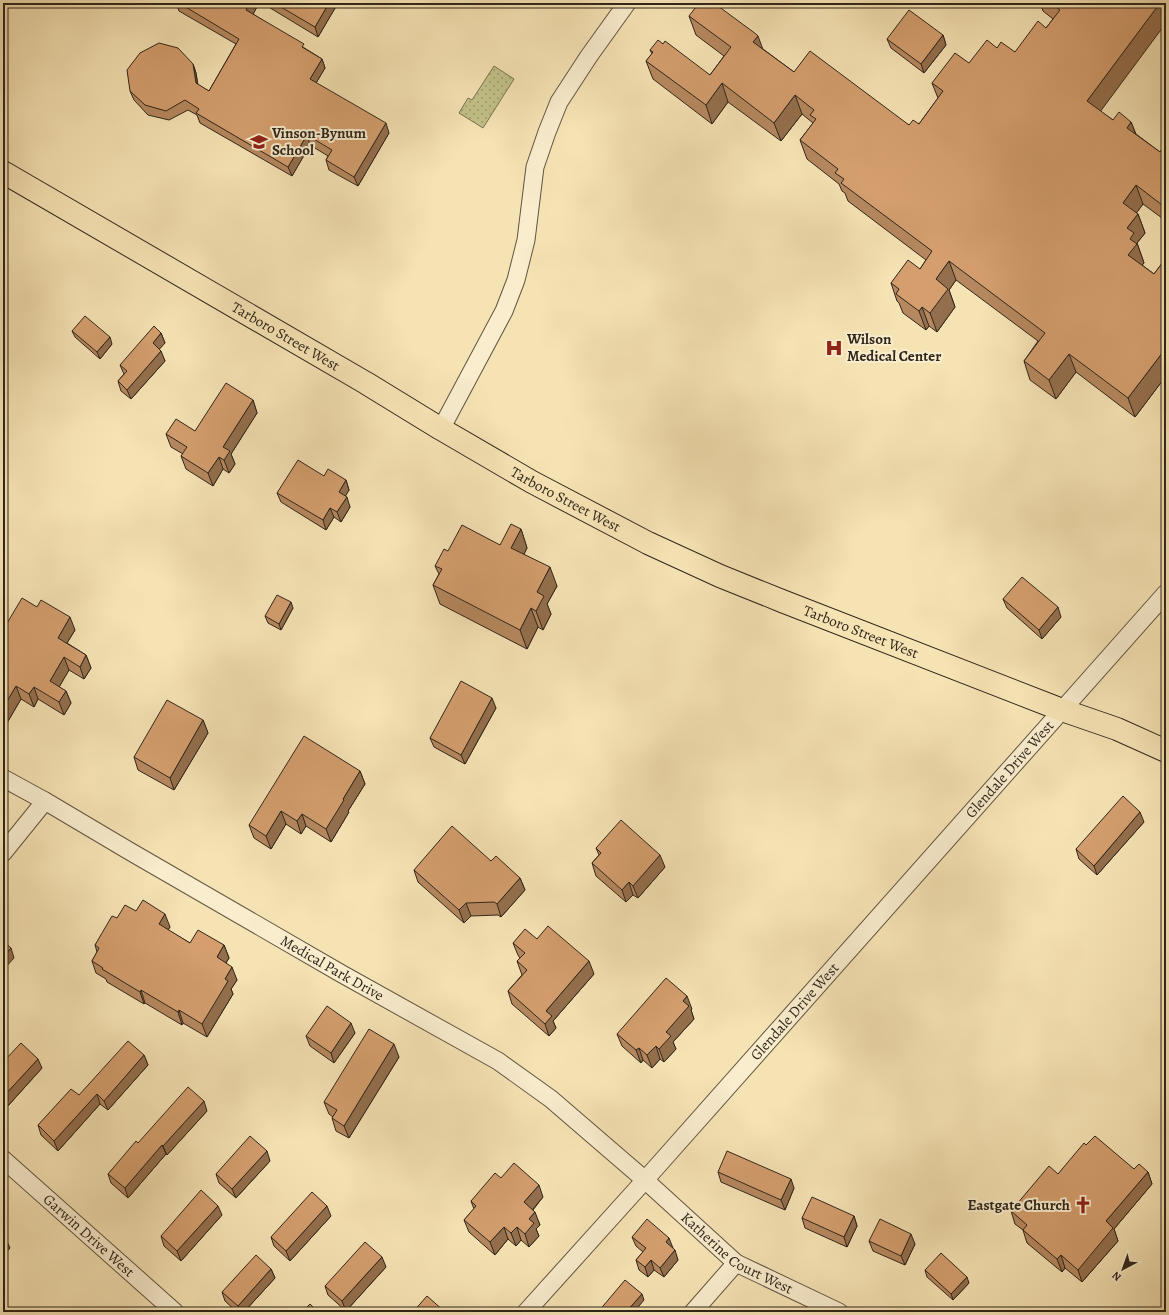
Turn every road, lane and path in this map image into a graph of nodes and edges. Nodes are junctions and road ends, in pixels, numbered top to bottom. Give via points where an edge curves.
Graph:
1 (627, 3) edge
2 (5, 177) edge
3 (440, 429) junction
4 (1166, 594) edge
5 (1062, 710) junction
6 (1166, 751) edge
7 (3, 778) edge
8 (46, 801) junction
9 (3, 853) edge
10 (3, 1159) edge
11 (645, 1180) junction
12 (736, 1263) junction
13 (176, 1312) edge
14 (526, 1312) edge
15 (693, 1312) edge
16 (839, 1312) edge

1 - 3 street via 559,102 535,167 526,240 516,280 504,311
2 - 3 main road, Tarboro Street West via 366,383
3 - 5 main road, Tarboro Street West via 586,511 720,576
4 - 5 street, Glendale Drive West
5 - 6 main road, Tarboro Street West via 1117,729
5 - 11 street, Glendale Drive West
7 - 8 street, Medical Park Drive
8 - 9 street
8 - 11 street, Medical Park Drive via 342,974 498,1061 551,1099
10 - 13 street, Garwin Drive West
11 - 12 street, Katherine Court West
11 - 14 street, Glendale Drive West
12 - 15 street
12 - 16 street, Katherine Court West

